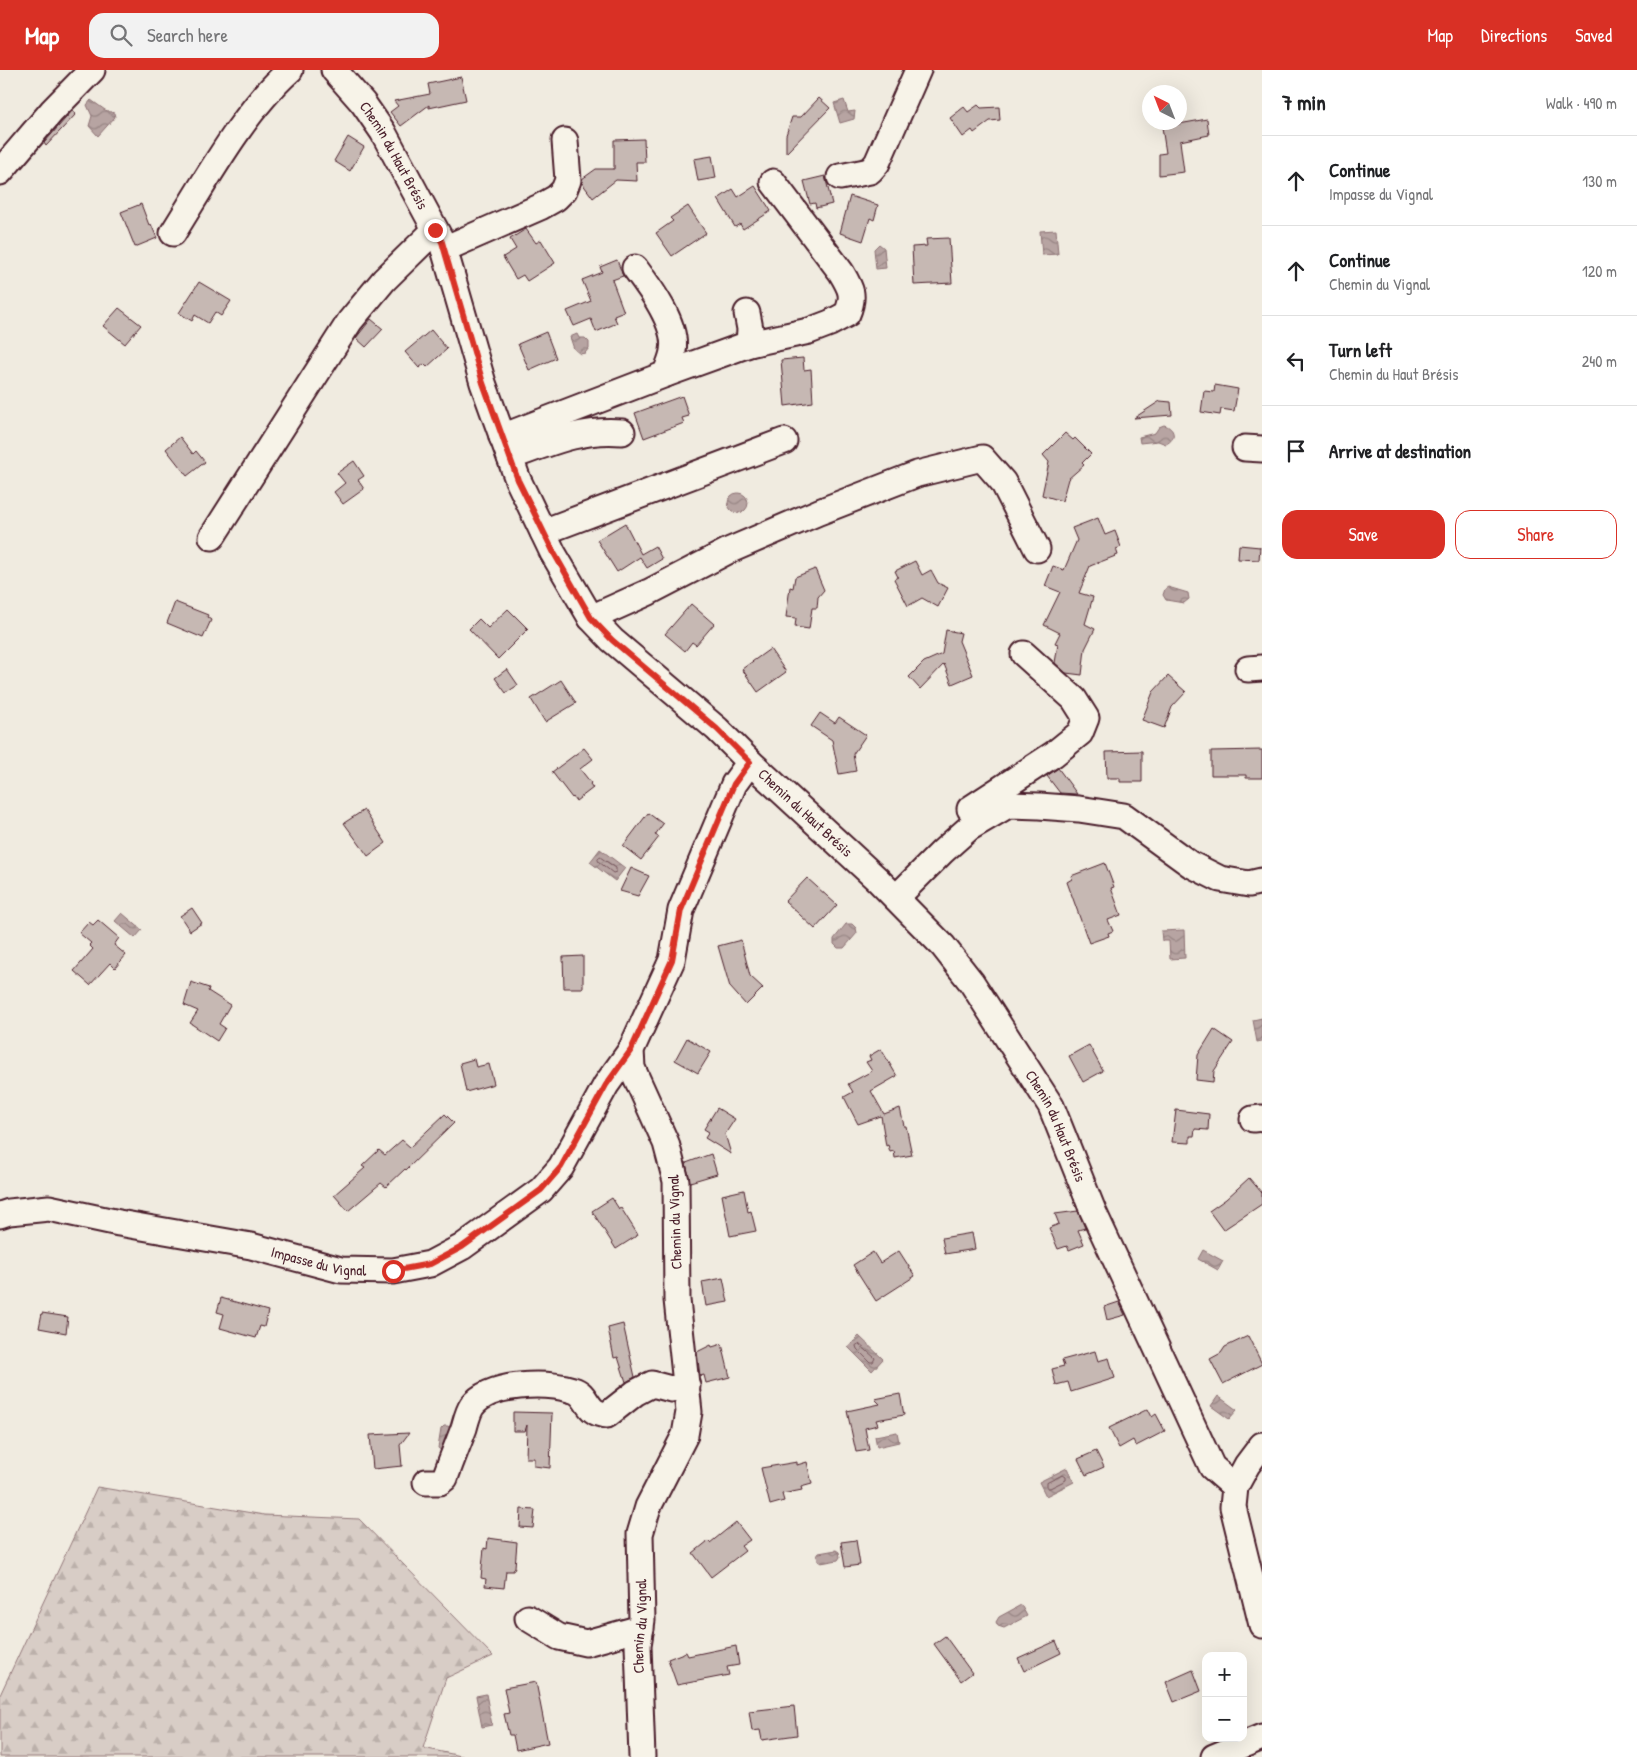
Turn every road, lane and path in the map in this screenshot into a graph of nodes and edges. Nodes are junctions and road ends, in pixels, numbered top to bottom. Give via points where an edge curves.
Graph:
1 (92, 70) edge
2 (290, 70) edge
3 (334, 70) edge
4 (918, 70) edge
5 (565, 141) dead end
6 (0, 172) edge
7 (840, 177) dead end
8 (773, 182) dead end
9 (173, 233) dead end
10 (440, 239) junction
11 (635, 268) dead end
12 (747, 313) dead end
13 (749, 344) junction
14 (666, 374) junction
15 (622, 432) dead end
16 (784, 442) dead end
17 (506, 447) junction
18 (543, 532) junction
19 (212, 537) dead end
20 (1037, 549) dead end
21 (591, 618) junction
22 (1024, 654) dead end
23 (750, 762) junction
24 (1262, 880) edge
25 (890, 892) junction
26 (631, 1050) junction
27 (0, 1215) edge
28 (687, 1386) junction
29 (1262, 1445) edge
30 (426, 1482) dead end
31 (1235, 1487) junction
32 (528, 1618) dead end
33 (1262, 1625) edge
34 (641, 1628) junction
35 (1262, 1737) edge
36 (642, 1757) edge
37 (1214, 1757) edge

1 - 6 street
2 - 9 street via 245,120
3 - 10 street, Chemin du Haut Brésis via 383,132
4 - 7 street via 877,163 870,171
5 - 10 street via 568,180 556,198 540,207
8 - 13 street via 841,272 852,296 847,314 830,323
10 - 17 street, Chemin du Haut Brésis via 483,383
10 - 19 street via 384,280 350,320
11 - 14 street via 671,326 674,350
12 - 13 street
13 - 14 street
14 - 17 street
15 - 17 street via 585,432
16 - 18 street
17 - 18 street, Chemin du Haut Brésis
18 - 21 street, Chemin du Haut Brésis
20 - 21 street via 1003,482 982,458 917,474 819,512 728,551
21 - 23 street, Chemin du Haut Brésis
22 - 25 street via 1074,699 1086,718 1080,733 1054,754 954,820
23 - 25 street, Chemin du Haut Brésis
23 - 26 street via 734,784 681,910 672,960
24 - 25 street via 1249,884 1220,879 1190,864 1124,816 1079,809 1008,805 968,828
25 - 31 street, Chemin du Haut Brésis via 943,946 972,983 1051,1106 1093,1211 1212,1467
26 - 27 street, Impasse du Vignal via 606,1085 561,1167 541,1190 462,1247 430,1264 393,1271 341,1270 251,1246 49,1208
26 - 28 street, Chemin du Vignal via 632,1068 666,1144 676,1181 677,1300
28 - 30 street via 671,1389 652,1384 607,1415 593,1412 573,1390 548,1386 507,1387 482,1397 471,1407 445,1478 440,1482
28 - 34 street, Chemin du Vignal via 689,1412 686,1435 648,1507 640,1534
29 - 31 street
31 - 33 street via 1233,1507
32 - 34 street via 559,1637 586,1643
34 - 36 street, Chemin du Vignal via 638,1645
35 - 37 street

